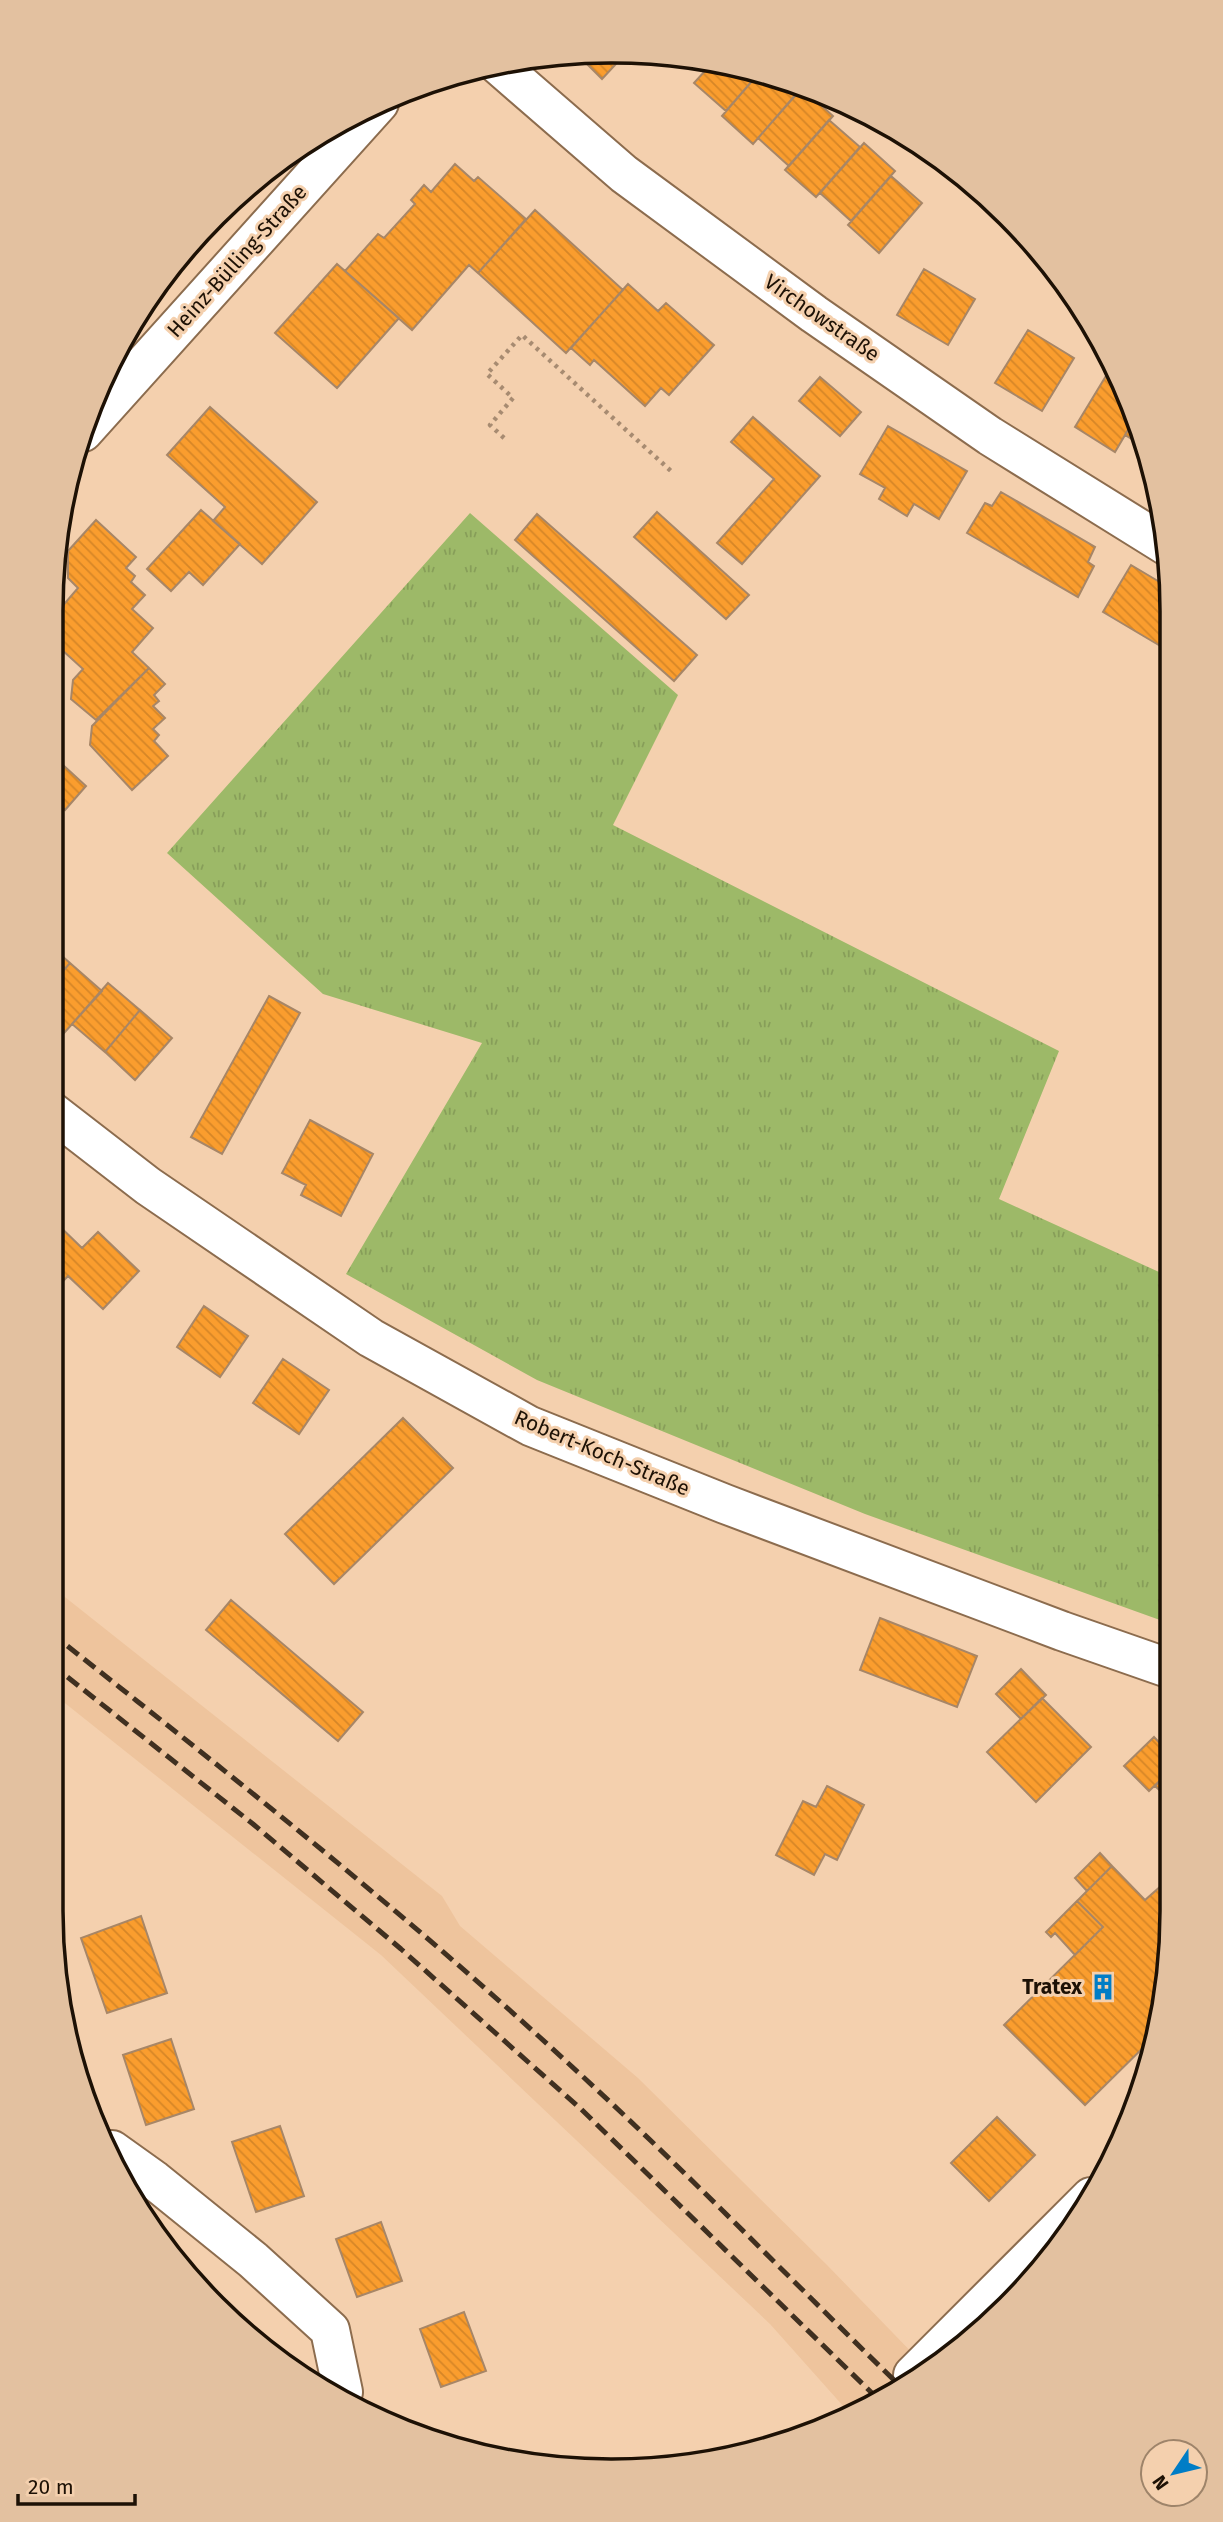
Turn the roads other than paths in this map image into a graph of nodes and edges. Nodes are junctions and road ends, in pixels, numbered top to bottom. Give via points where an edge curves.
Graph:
1 (508, 73) edge
2 (357, 126) edge
3 (115, 380) edge
4 (1155, 538) edge
5 (63, 1120) edge
6 (1160, 1665) edge
7 (122, 2157) edge
8 (1056, 2231) edge
9 (937, 2352) edge
10 (343, 2389) edge

1 - 4 street, Virchowstraße via 624,174 814,314 990,436
2 - 3 street, Heinz-Bülling-Straße
5 - 6 street, Robert-Koch-Straße via 148,1186 371,1338 530,1426
7 - 10 street via 253,2260 330,2330
8 - 9 street

